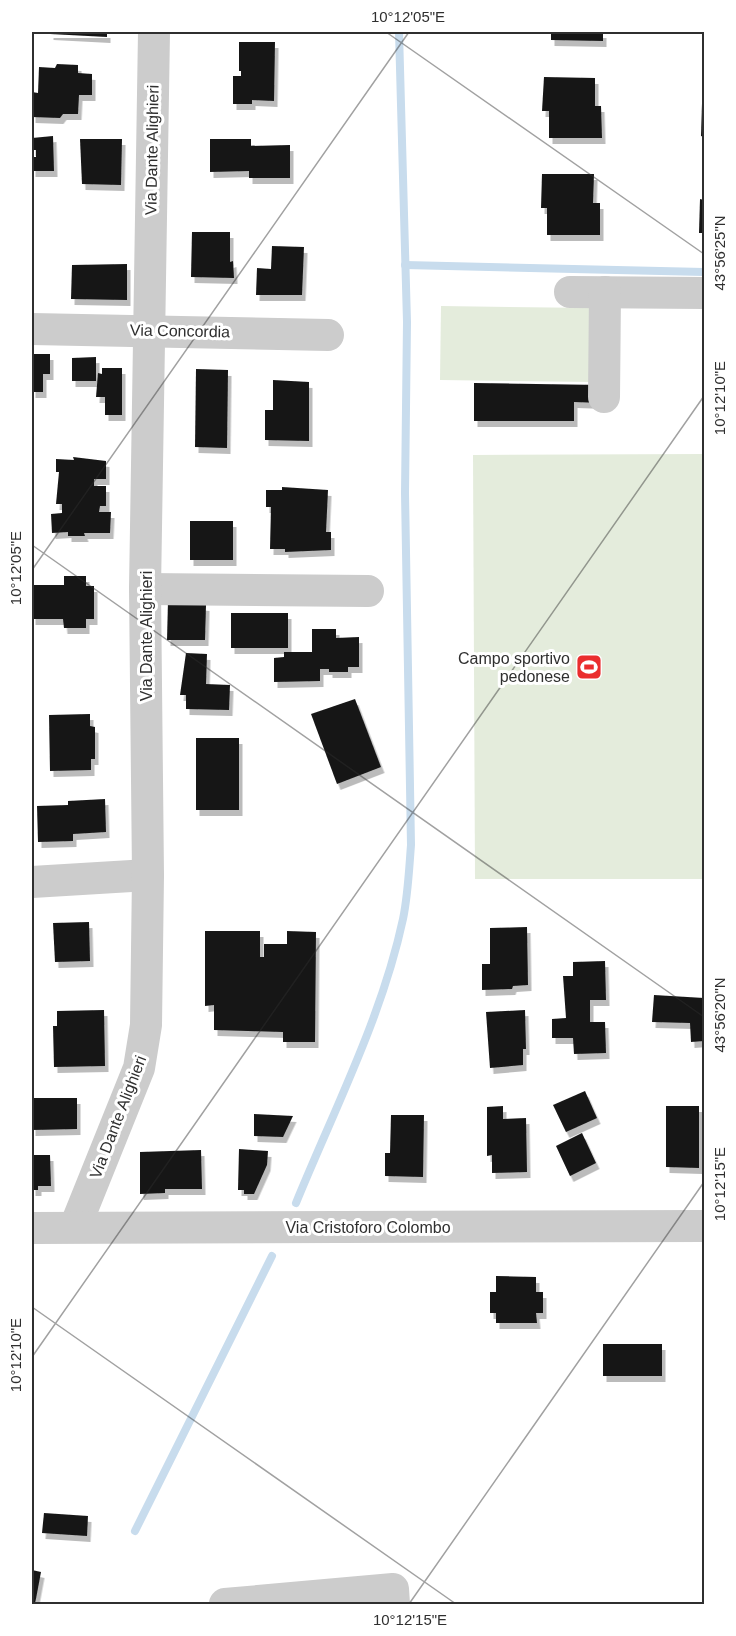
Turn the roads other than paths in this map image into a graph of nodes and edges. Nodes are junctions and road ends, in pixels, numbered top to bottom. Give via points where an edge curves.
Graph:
1 (154, 32) edge
2 (570, 292) dead end
3 (605, 292) junction
4 (705, 293) edge
5 (32, 329) edge
6 (148, 330) junction
7 (328, 335) dead end
8 (604, 397) dead end
9 (145, 589) junction
10 (368, 591) dead end
11 (148, 875) junction
12 (32, 882) edge
13 (705, 1226) edge
14 (75, 1227) junction
15 (32, 1228) edge
16 (225, 1605) edge
17 (394, 1605) edge

1 - 6 street, Via Dante Alighieri
2 - 3 street
3 - 4 street
3 - 8 street
5 - 6 street, Via Concordia
6 - 7 street, Via Concordia
6 - 9 street, Via Dante Alighieri
9 - 10 street
9 - 11 street, Via Dante Alighieri
11 - 12 street
11 - 14 street, Via Dante Alighieri via 144,1048 132,1088
13 - 14 street, Via Cristoforo Colombo
14 - 15 street, Via Cristoforo Colombo
16 - 17 street via 393,1589

